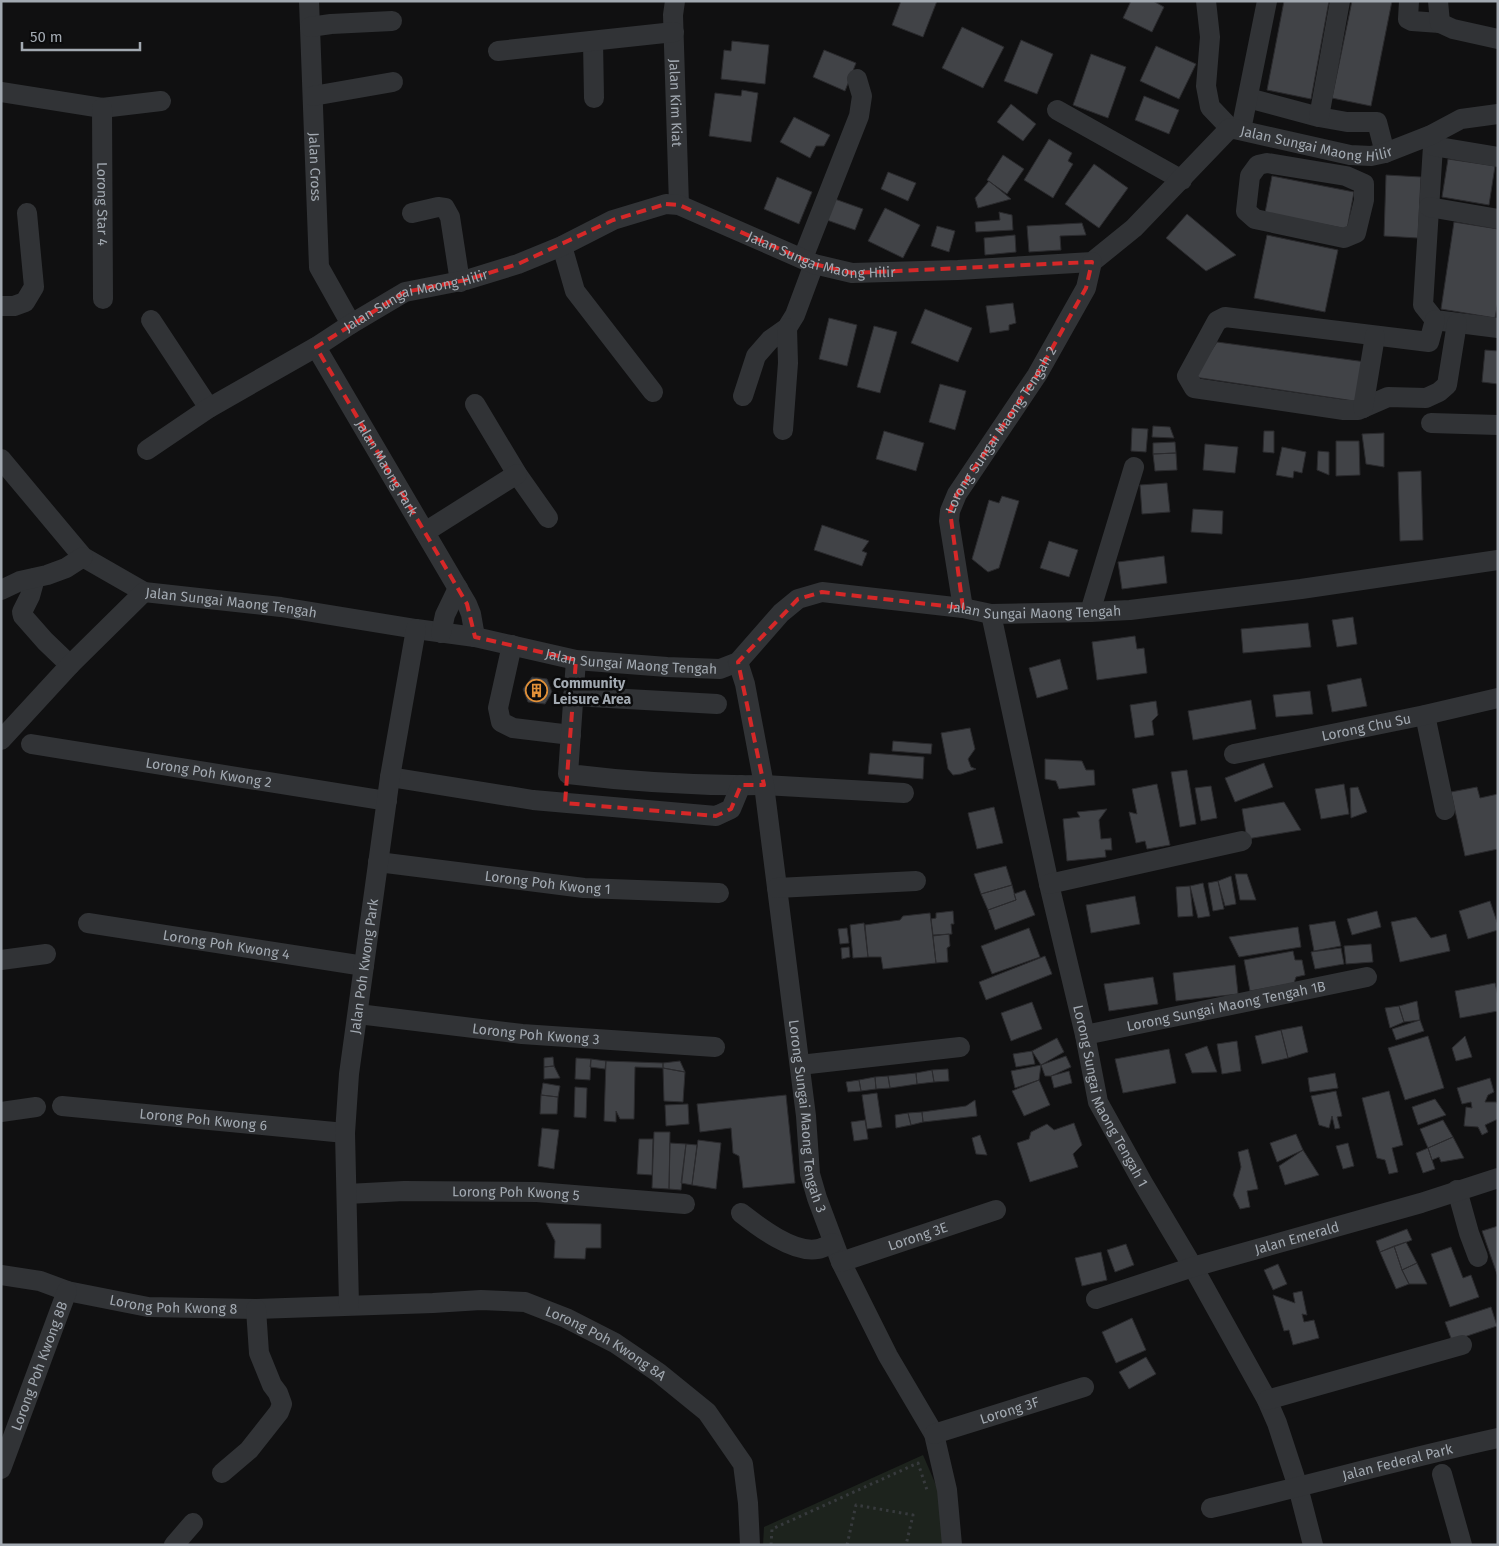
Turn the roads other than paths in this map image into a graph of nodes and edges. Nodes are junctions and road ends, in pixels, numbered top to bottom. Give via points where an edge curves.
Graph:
1 (310, 1) edge
2 (675, 1) edge
3 (1206, 1) edge
4 (1267, 1) edge
5 (1340, 1) edge
6 (1409, 1) edge
7 (1438, 1) edge
8 (392, 22) dead end
9 (1440, 24) junction
10 (310, 27) junction
11 (674, 32) junction
12 (1498, 39) edge
13 (593, 41) junction
14 (498, 51) dead end
15 (857, 79) dead end
16 (393, 82) dead end
17 (1, 92) edge
18 (313, 96) junction
19 (594, 98) dead end
20 (1248, 98) junction
21 (161, 101) dead end
22 (102, 108) junction
23 (1058, 110) dead end
24 (1498, 114) edge
25 (1319, 117) junction
26 (1235, 129) junction
27 (1432, 140) junction
28 (1385, 152) junction
29 (1350, 155) junction
30 (1498, 157) edge
31 (1346, 176) junction
32 (1182, 180) junction
33 (680, 205) junction
34 (1429, 207) junction
35 (27, 213) dead end
36 (412, 213) dead end
37 (1498, 219) edge
38 (562, 246) junction
39 (808, 261) junction
40 (1092, 262) junction
41 (460, 282) junction
42 (103, 299) dead end
43 (1, 306) edge
44 (150, 320) dead end
45 (1435, 320) junction
46 (1457, 323) junction
47 (351, 324) junction
48 (787, 328) junction
49 (1498, 328) edge
50 (1375, 336) junction
51 (1430, 342) junction
52 (1453, 345) junction
53 (316, 347) junction
54 (654, 392) dead end
55 (743, 396) dead end
56 (475, 404) dead end
57 (209, 408) junction
58 (1363, 408) junction
59 (1431, 423) dead end
60 (1498, 426) edge
61 (783, 430) dead end
62 (147, 450) dead end
63 (1, 459) edge
64 (1134, 467) dead end
65 (517, 474) junction
66 (548, 518) dead end
67 (425, 532) junction
68 (82, 557) junction
69 (1498, 560) edge
70 (35, 578) junction
71 (458, 588) junction
72 (1, 590) edge
73 (144, 592) junction
74 (963, 608) junction
75 (1090, 612) junction
76 (991, 614) junction
77 (416, 629) junction
78 (441, 633) junction
79 (475, 637) junction
80 (512, 646) junction
81 (576, 660) junction
82 (738, 662) junction
83 (70, 665) junction
84 (573, 696) junction
85 (1498, 698) edge
86 (717, 704) dead end
87 (1424, 716) junction
88 (571, 734) junction
89 (1, 740) edge
90 (31, 744) dead end
91 (1234, 754) dead end
92 (568, 774) junction
93 (390, 777) junction
94 (741, 785) junction
95 (764, 785) junction
96 (904, 792) dead end
97 (387, 801) junction
98 (565, 803) junction
99 (1445, 810) dead end
100 (1242, 841) dead end
101 (378, 862) junction
102 (916, 882) dead end
103 (1049, 884) junction
104 (777, 888) junction
105 (719, 893) dead end
106 (88, 923) dead end
107 (46, 954) dead end
108 (1, 960) edge
109 (364, 966) junction
110 (1367, 977) dead end
111 (358, 1014) junction
112 (1085, 1035) junction
113 (715, 1047) dead end
114 (960, 1047) dead end
115 (800, 1066) junction
116 (62, 1106) dead end
117 (36, 1107) dead end
118 (1, 1112) edge
119 (345, 1133) junction
120 (1498, 1178) edge
121 (1457, 1190) junction
122 (346, 1194) junction
123 (686, 1204) dead end
124 (996, 1210) dead end
125 (741, 1213) dead end
126 (837, 1252) junction
127 (1478, 1257) dead end
128 (1193, 1266) junction
129 (1, 1275) edge
130 (67, 1291) junction
131 (1096, 1299) dead end
132 (349, 1305) junction
133 (256, 1309) junction
134 (1462, 1345) dead end
135 (1084, 1387) dead end
136 (1267, 1400) junction
137 (934, 1434) junction
138 (1498, 1438) edge
139 (1, 1469) edge
140 (222, 1473) dead end
141 (1442, 1474) dead end
142 (1298, 1487) junction
143 (1211, 1508) dead end
144 (193, 1523) dead end
145 (174, 1545) edge
146 (750, 1545) edge
147 (952, 1545) edge
148 (1313, 1545) edge
149 (1462, 1545) edge

1 - 10 street, Jalan Cross
2 - 11 street, Jalan Kim Kiat
3 - 26 street via 1210,37 1206,86 1210,107
4 - 20 street
5 - 25 street
6 - 9 street via 1408,18 1412,21
7 - 9 street
8 - 10 street
9 - 12 street
10 - 18 street, Jalan Cross
11 - 13 street
11 - 33 street, Jalan Kim Kiat
13 - 14 street
13 - 19 street
15 - 39 street via 862,96 859,116
16 - 18 street
17 - 22 street
18 - 47 street, Jalan Cross via 319,266
20 - 25 street
20 - 26 street
21 - 22 street
22 - 42 street, Lorong Star 4
23 - 32 street
24 - 27 street, Jalan Sungai Maong Hilir via 1461,119
25 - 28 street via 1346,122 1377,122
26 - 29 street, Jalan Sungai Maong Hilir
26 - 32 street, Jalan Sungai Maong Hilir
27 - 28 street, Jalan Sungai Maong Hilir
27 - 30 street
27 - 34 street
28 - 29 street, Jalan Sungai Maong Hilir via 1371,156
29 - 31 street
31 - 31 street via 1267,163 1258,166 1250,176 1246,211 1256,219 1344,238 1356,233 1364,200 1364,184
32 - 40 street, Jalan Sungai Maong Hilir via 1134,228
33 - 38 street, Jalan Sungai Maong Hilir via 666,204 613,220
33 - 39 street, Jalan Sungai Maong Hilir
34 - 37 street
34 - 45 street via 1423,305
35 - 43 street via 34,286 25,302
36 - 41 street via 445,208 450,217
38 - 41 street, Jalan Sungai Maong Hilir
38 - 54 street via 575,291
39 - 40 street, Jalan Sungai Maong Hilir via 852,273
39 - 48 street via 795,315
40 - 74 street, Lorong Sungai Maong Tengah 2 via 1086,288 1037,375 957,494 950,510
41 - 47 street, Jalan Sungai Maong Hilir via 405,292
44 - 57 street
45 - 46 street
45 - 51 street
46 - 49 street
46 - 52 street
47 - 53 street, Jalan Sungai Maong Hilir
48 - 55 street via 756,356
48 - 61 street
50 - 51 street
50 - 58 street
50 - 58 street via 1225,317 1217,321 1188,376 1194,388 1344,410
51 - 52 street
52 - 58 street via 1447,385 1439,392 1426,398 1388,397
53 - 57 street, Jalan Sungai Maong Hilir
53 - 67 street, Jalan Maong Park
56 - 65 street
57 - 62 street, Jalan Sungai Maong Hilir
59 - 60 street
63 - 68 street, Jalan Sungai Maong Tengah
64 - 75 street
65 - 66 street
65 - 67 street
67 - 71 street, Jalan Maong Park
68 - 70 street via 66,568
68 - 73 street, Jalan Sungai Maong Tengah
69 - 75 street, Jalan Sungai Maong Tengah via 1302,589
70 - 72 street
70 - 83 street via 22,612 45,642
71 - 78 street via 445,615
71 - 79 street, Jalan Maong Park via 468,604
73 - 77 street, Jalan Sungai Maong Tengah via 281,607
73 - 83 street
74 - 76 street, Jalan Sungai Maong Tengah
74 - 82 street, Jalan Sungai Maong Tengah via 822,592 798,599 781,613
75 - 76 street, Jalan Sungai Maong Tengah
76 - 103 street, Lorong Sungai Maong Tengah 1
77 - 78 street, Jalan Sungai Maong Tengah
77 - 93 street, Jalan Poh Kwong Park
78 - 79 street, Jalan Sungai Maong Tengah
79 - 80 street, Jalan Sungai Maong Tengah
80 - 81 street, Jalan Sungai Maong Tengah
80 - 88 street via 498,708 501,722 513,728
81 - 82 street, Jalan Sungai Maong Tengah via 720,669
81 - 84 street
82 - 95 street, Lorong Sungai Maong Tengah 3
83 - 89 street
84 - 86 street
84 - 88 street
85 - 87 street, Lorong Chu Su
87 - 91 street, Lorong Chu Su
87 - 99 street
88 - 92 street
90 - 97 street, Lorong Poh Kwong 2
92 - 94 street
92 - 98 street
93 - 97 street, Jalan Poh Kwong Park
93 - 98 street
94 - 95 street
94 - 98 street via 731,809 716,816
95 - 96 street
95 - 104 street, Lorong Sungai Maong Tengah 3
97 - 101 street, Jalan Poh Kwong Park
100 - 103 street
101 - 105 street, Lorong Poh Kwong 1 via 584,888
101 - 109 street, Jalan Poh Kwong Park
102 - 104 street
103 - 112 street, Lorong Sungai Maong Tengah 1
104 - 115 street, Lorong Sungai Maong Tengah 3
106 - 109 street, Lorong Poh Kwong 4
107 - 108 street
109 - 111 street, Jalan Poh Kwong Park
110 - 112 street, Lorong Sungai Maong Tengah 1B
111 - 113 street, Lorong Poh Kwong 3 via 522,1034
111 - 119 street, Jalan Poh Kwong Park
112 - 128 street, Lorong Sungai Maong Tengah 1 via 1098,1102
114 - 115 street
115 - 126 street, Lorong Sungai Maong Tengah 3 via 810,1174
116 - 119 street, Lorong Poh Kwong 6
117 - 118 street
119 - 122 street, Jalan Poh Kwong Park
120 - 121 street, Jalan Emerald
121 - 127 street
121 - 128 street, Jalan Emerald
122 - 123 street, Lorong Poh Kwong 5 via 537,1192
122 - 132 street, Jalan Poh Kwong Park
124 - 126 street, Lorong 3E
125 - 126 street, Lorong 3E via 766,1232 795,1247
126 - 137 street, Lorong Sungai Maong Tengah 3 via 888,1356
128 - 131 street, Jalan Emerald
128 - 136 street, Lorong Sungai Maong Tengah 1
129 - 130 street, Lorong Poh Kwong 8 via 40,1281
130 - 133 street, Lorong Poh Kwong 8 via 148,1307
130 - 139 street, Lorong Poh Kwong 8B
132 - 133 street, Lorong Poh Kwong 8
132 - 146 street, Lorong Poh Kwong 8A via 481,1300 525,1302 616,1343 707,1412 743,1464
133 - 140 street via 259,1353 282,1404 249,1450
134 - 136 street
135 - 137 street, Lorong 3F
136 - 142 street, Lorong Sungai Maong Tengah 1
137 - 147 street, Lorong Sungai Maong Tengah 3 via 947,1490
138 - 142 street, Jalan Federal Park
141 - 149 street
142 - 143 street, Jalan Federal Park
142 - 148 street, Lorong Sungai Maong Tengah 1
144 - 145 street

